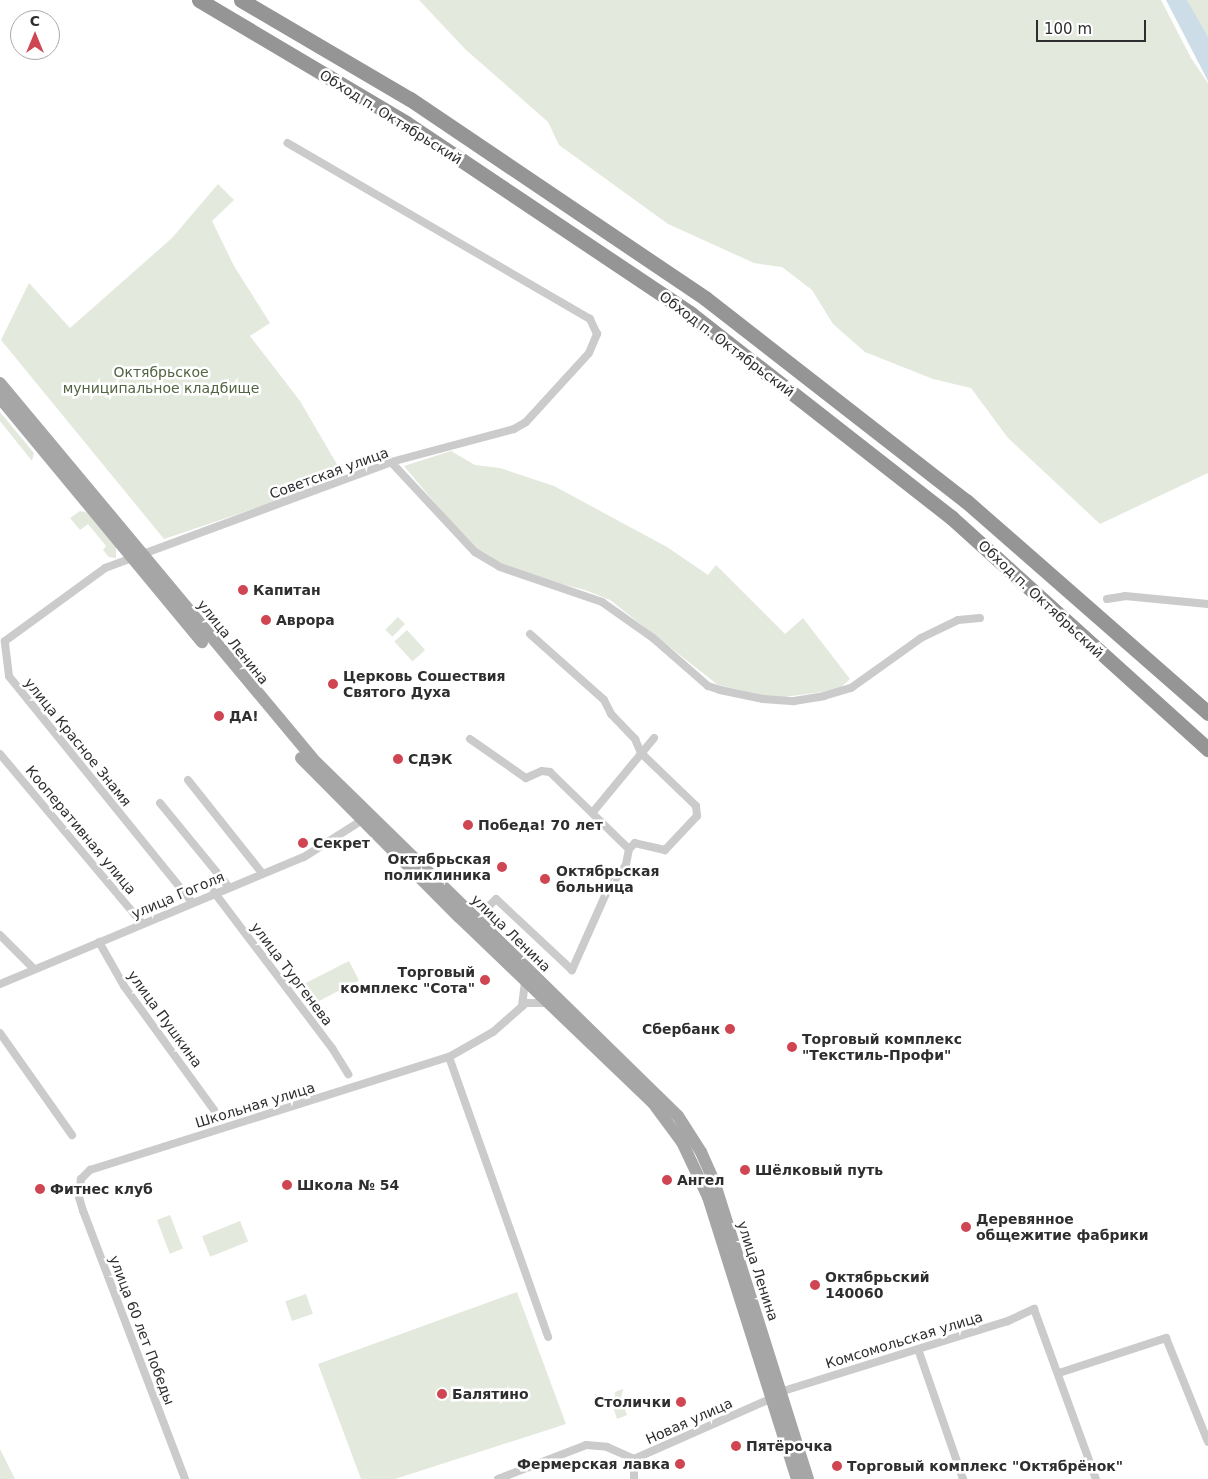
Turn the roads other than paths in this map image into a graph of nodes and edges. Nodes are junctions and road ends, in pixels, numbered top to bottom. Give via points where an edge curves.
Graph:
1 (199, 0) edge
2 (240, 0) edge
3 (287, 144) dead end
4 (0, 382) edge
5 (0, 398) edge
6 (391, 462) junction
7 (137, 556) junction
8 (1107, 599) dead end
9 (1208, 604) edge
10 (980, 618) dead end
11 (530, 634) dead end
12 (0, 674) edge
13 (9, 676) junction
14 (1208, 713) edge
15 (654, 738) dead end
16 (470, 739) dead end
17 (1208, 749) edge
18 (642, 753) junction
19 (0, 754) edge
20 (188, 780) dead end
21 (160, 803) dead end
22 (593, 812) junction
23 (361, 821) junction
24 (628, 849) junction
25 (262, 873) junction
26 (228, 886) junction
27 (214, 892) junction
28 (191, 901) junction
29 (475, 920) junction
30 (142, 923) junction
31 (0, 935) edge
32 (99, 942) junction
33 (34, 969) junction
34 (525, 981) junction
35 (0, 984) edge
36 (549, 1003) junction
37 (522, 1006) junction
38 (0, 1033) edge
39 (449, 1057) junction
40 (348, 1074) dead end
41 (214, 1110) dead end
42 (72, 1135) dead end
43 (79, 1189) joint
44 (548, 1337) dead end
45 (918, 1349) junction
46 (1059, 1374) junction
47 (776, 1395) junction
48 (1208, 1442) edge
49 (634, 1460) junction
50 (185, 1479) edge
51 (498, 1479) edge
52 (634, 1479) edge
53 (797, 1479) edge
54 (808, 1479) edge
55 (963, 1479) edge
56 (1096, 1479) edge

1 - 17 highway, Обход п. Октябрьский via 406,123 690,314 952,518
2 - 14 highway, Обход п. Октябрьский via 410,99 705,298 966,501
3 - 6 street, Советская улица via 594,324 597,334 589,353 526,422 514,429
4 - 7 main road, улица Ленина
5 - 7 main road, улица Ленина
6 - 7 street, Советская улица
6 - 10 street via 480,556 521,575 602,602 653,638 708,686 720,690 763,699 794,701 824,696 851,688 929,634 958,620
7 - 13 street, улица Красное Знамя via 89,577 5,641
7 - 23 main road, улица Ленина via 269,722
7 - 29 main road, улица Ленина via 316,762
8 - 9 street via 1126,596
11 - 18 street via 604,700 611,714 635,738
12 - 13 street
13 - 28 street, улица Красное Знамя
15 - 18 street
16 - 22 street via 526,778 542,771 550,772
18 - 22 street
18 - 24 street via 698,811 665,850 635,843
19 - 30 street, Кооперативная улица
20 - 25 street
21 - 26 street
22 - 24 street
23 - 25 street, улица Гоголя via 325,846
23 - 34 main road, улица Ленина
24 - 29 street via 626,864 608,889 572,970 496,899
25 - 26 street, улица Гоголя
26 - 27 street, улица Гоголя
27 - 28 street, улица Гоголя
27 - 40 street, улица Тургенева via 332,1048
28 - 30 street, улица Гоголя
29 - 47 main road, улица Ленина via 660,1095 693,1137 715,1184
30 - 32 street, улица Гоголя
31 - 33 street
32 - 33 street, улица Гоголя
32 - 41 street, улица Пушкина via 124,986
33 - 35 street, улица Гоголя
34 - 36 main road, улица Ленина
34 - 37 street
36 - 37 street via 533,1001
36 - 47 main road, улица Ленина via 653,1103 682,1142 708,1197
37 - 39 street, Школьная улица via 492,1032
38 - 42 street
39 - 43 street, Школьная улица via 90,1170 81,1179
39 - 44 street
43 - 50 street, улица 60 лет Победы via 83,1211
45 - 46 street, Комсомольская улица via 1008,1321 1034,1309
45 - 47 street, Комсомольская улица
45 - 55 street
46 - 48 street via 1166,1338
46 - 56 street
47 - 49 street, Новая улица
47 - 53 main road, улица Ленина
47 - 54 main road, улица Ленина
49 - 51 street via 608,1447 586,1446
49 - 52 street, Новая улица

